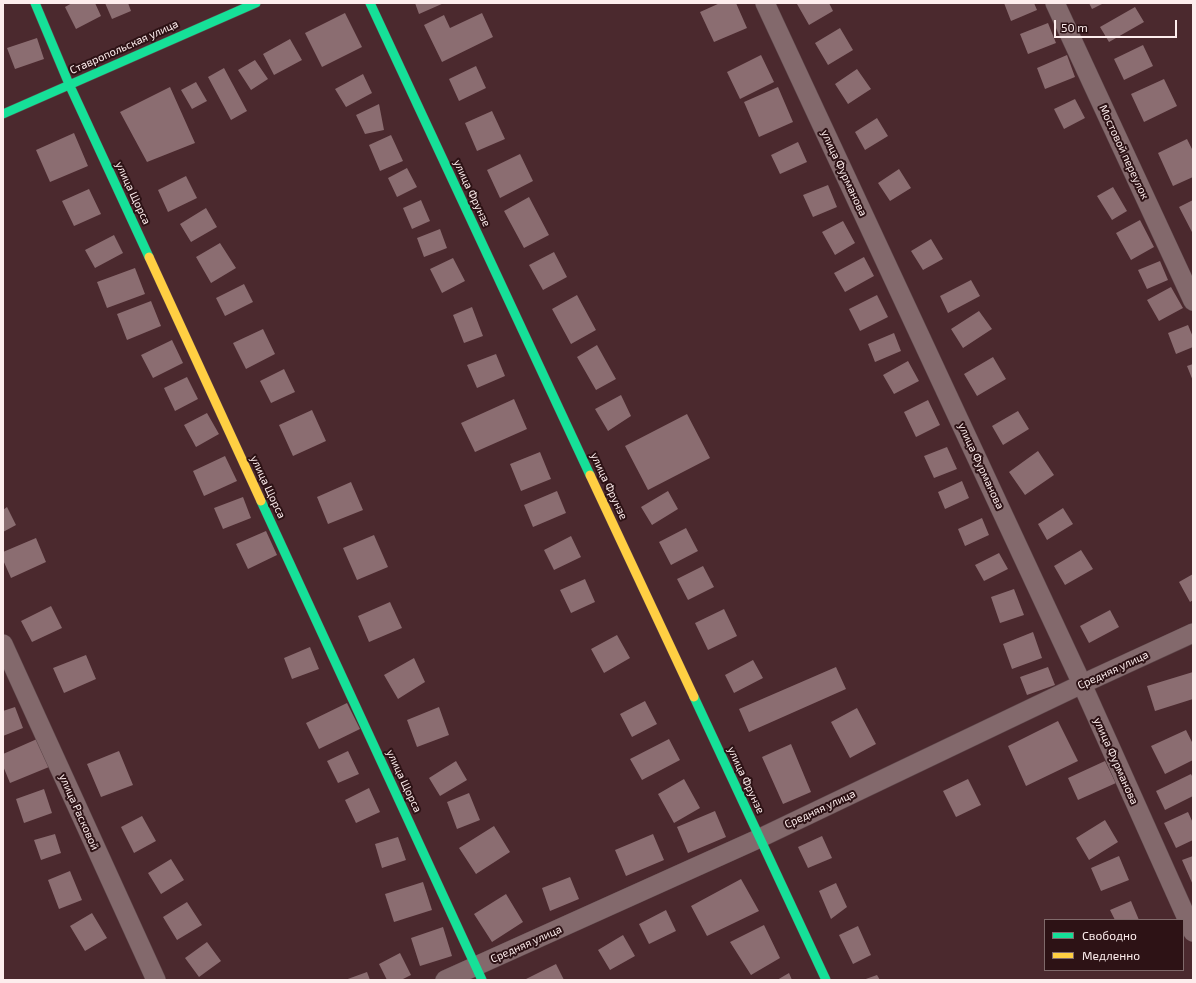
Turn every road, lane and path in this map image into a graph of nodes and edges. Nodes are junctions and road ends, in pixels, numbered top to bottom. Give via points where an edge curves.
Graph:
1 (35, 3) edge
2 (256, 3) edge
3 (370, 3) edge
4 (765, 3) edge
5 (1055, 3) edge
6 (69, 84) junction
7 (3, 114) edge
8 (1193, 301) edge
9 (1193, 633) edge
10 (3, 644) edge
11 (1082, 684) junction
12 (760, 838) junction
13 (1193, 932) edge
14 (479, 973) edge
15 (156, 980) edge
16 (445, 980) edge
17 (826, 980) edge

1 - 6 street, улица Щорса
2 - 6 street, Ставропольская улица
3 - 12 street, улица Фрунзе
4 - 11 street, улица Фурманова
5 - 8 street, Мостовой переулок
6 - 7 street, Ставропольская улица
6 - 14 street, улица Щорса
9 - 11 street, Средняя улица
10 - 15 street, улица Расковой
11 - 12 street, Средняя улица
11 - 13 street, улица Фурманова
12 - 14 street, Средняя улица
12 - 17 street, улица Фрунзе
14 - 16 street, Средняя улица

